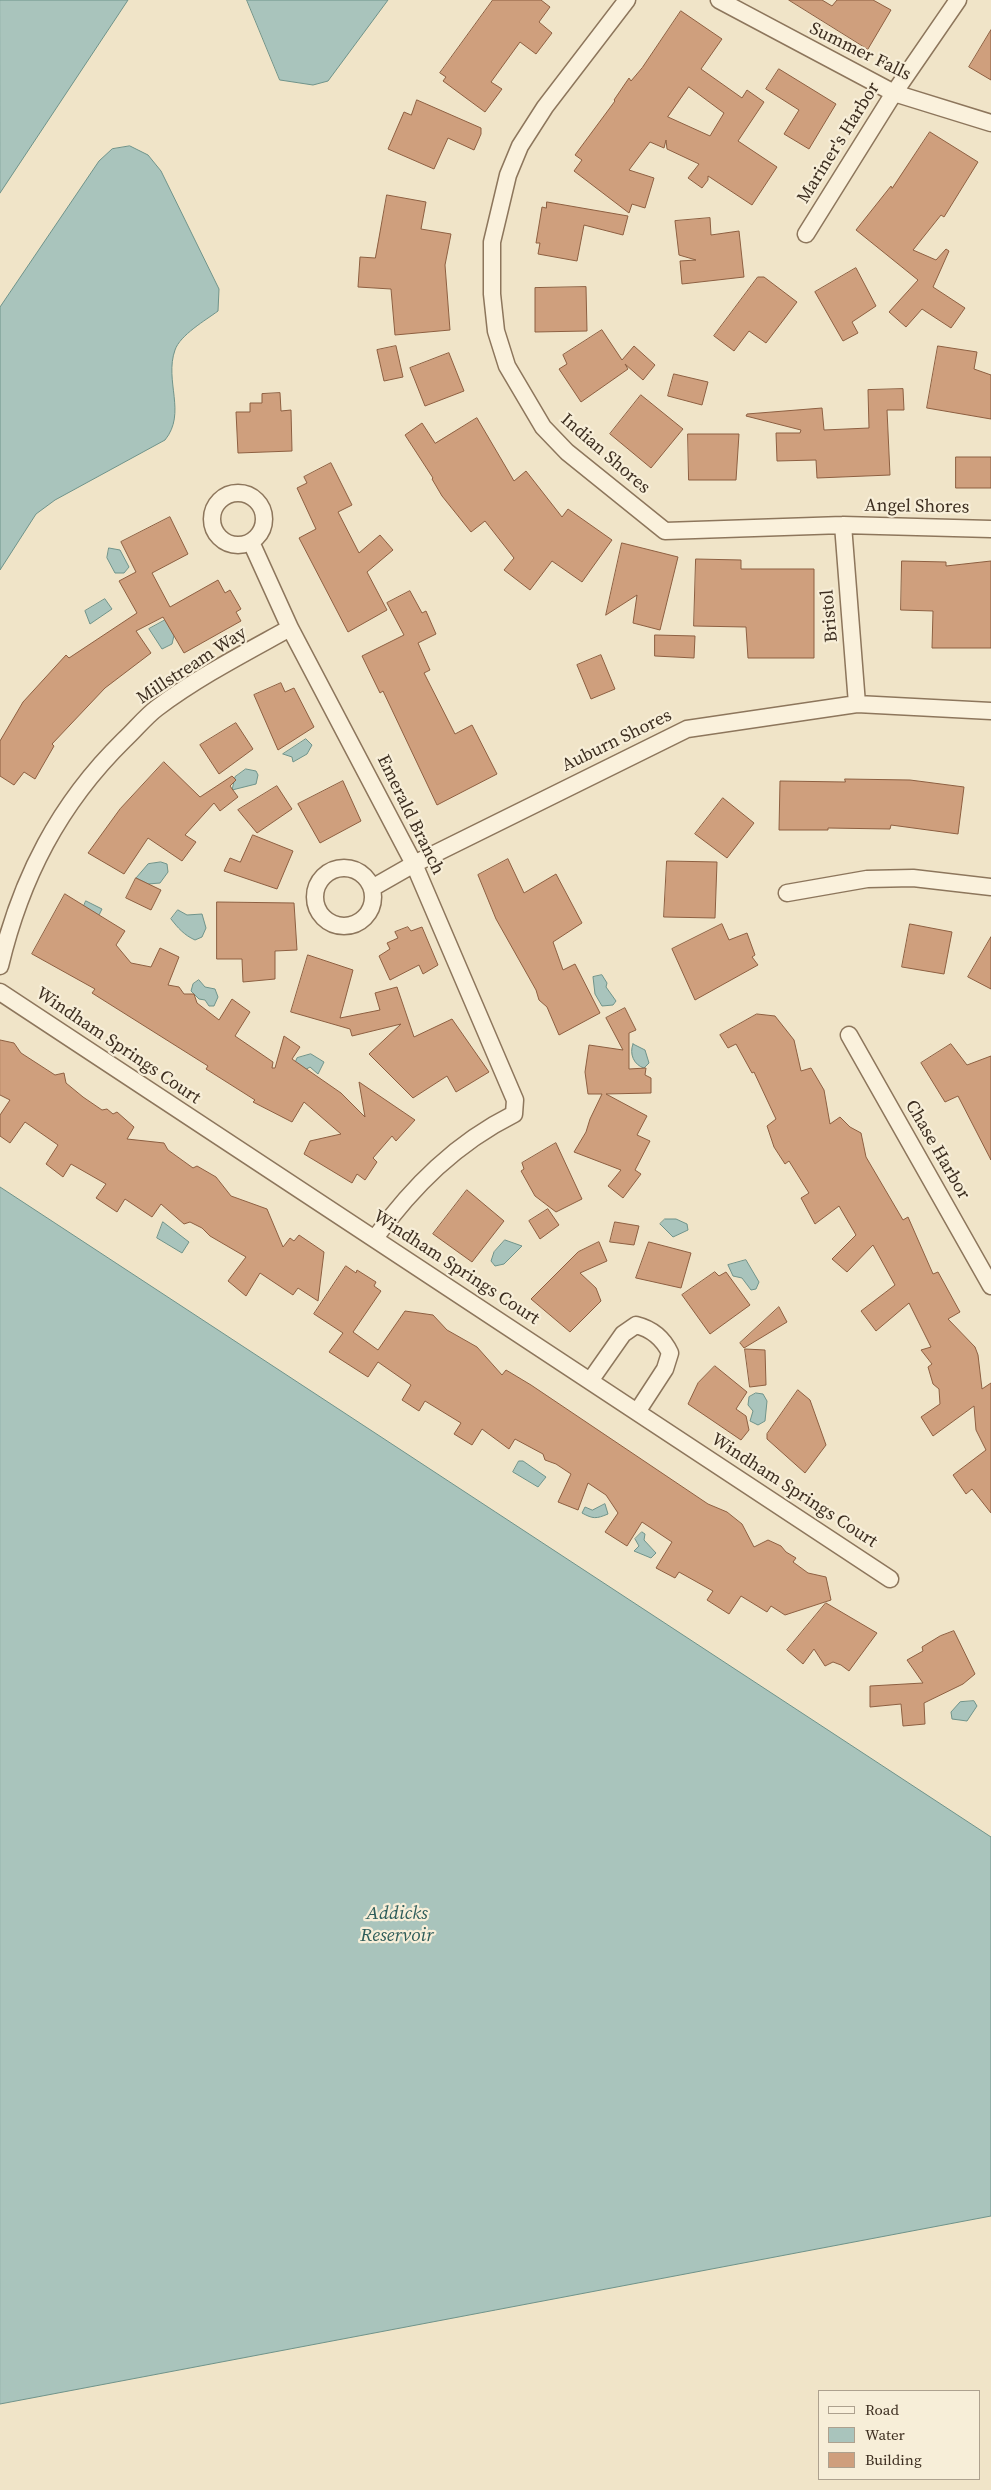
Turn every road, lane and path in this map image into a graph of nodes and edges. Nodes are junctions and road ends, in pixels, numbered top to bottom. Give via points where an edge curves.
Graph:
1 (627, 0) edge
2 (719, 0) edge
3 (958, 0) edge
4 (894, 93) junction
5 (991, 123) edge
6 (806, 234) dead end
7 (842, 525) junction
8 (991, 529) edge
9 (251, 542) dead end
10 (290, 628) junction
11 (857, 704) junction
12 (991, 711) edge
13 (414, 864) junction
14 (991, 887) edge
15 (372, 888) dead end
16 (787, 893) dead end
17 (2, 950) edge
18 (0, 966) edge
19 (0, 992) edge
20 (849, 1035) dead end
21 (374, 1238) junction
22 (991, 1286) edge
23 (590, 1381) junction
24 (637, 1412) junction
25 (890, 1579) dead end

1 - 7 street, Indian Shores via 545,108 520,146 508,175 492,242 496,331 507,366 543,427 567,452 665,531
2 - 4 street, Summer Falls
3 - 4 street, Mariner's Harbor
4 - 5 street, Summer Falls
4 - 6 street, Mariner's Harbor
7 - 8 street, Angel Shores
7 - 11 street, Bristol
9 - 10 street, Emerald Branch
10 - 13 street, Emerald Branch
10 - 17 street, Millstream Way via 222,666 156,709 88,778 57,823 24,886
11 - 12 street, Auburn Shores
11 - 13 street, Auburn Shores via 687,729
13 - 15 street, Auburn Shores
13 - 21 street, Emerald Branch via 515,1100 514,1114 485,1128 440,1163 399,1205
14 - 16 street via 885,878
17 - 18 street, Millstream Way
19 - 21 street, Windham Springs Court
20 - 22 street, Chase Harbor
21 - 23 street, Windham Springs Court
23 - 24 street, Windham Springs Court
23 - 24 street via 623,1334 636,1325 646,1327 664,1340 670,1354 665,1369
24 - 25 street, Windham Springs Court

